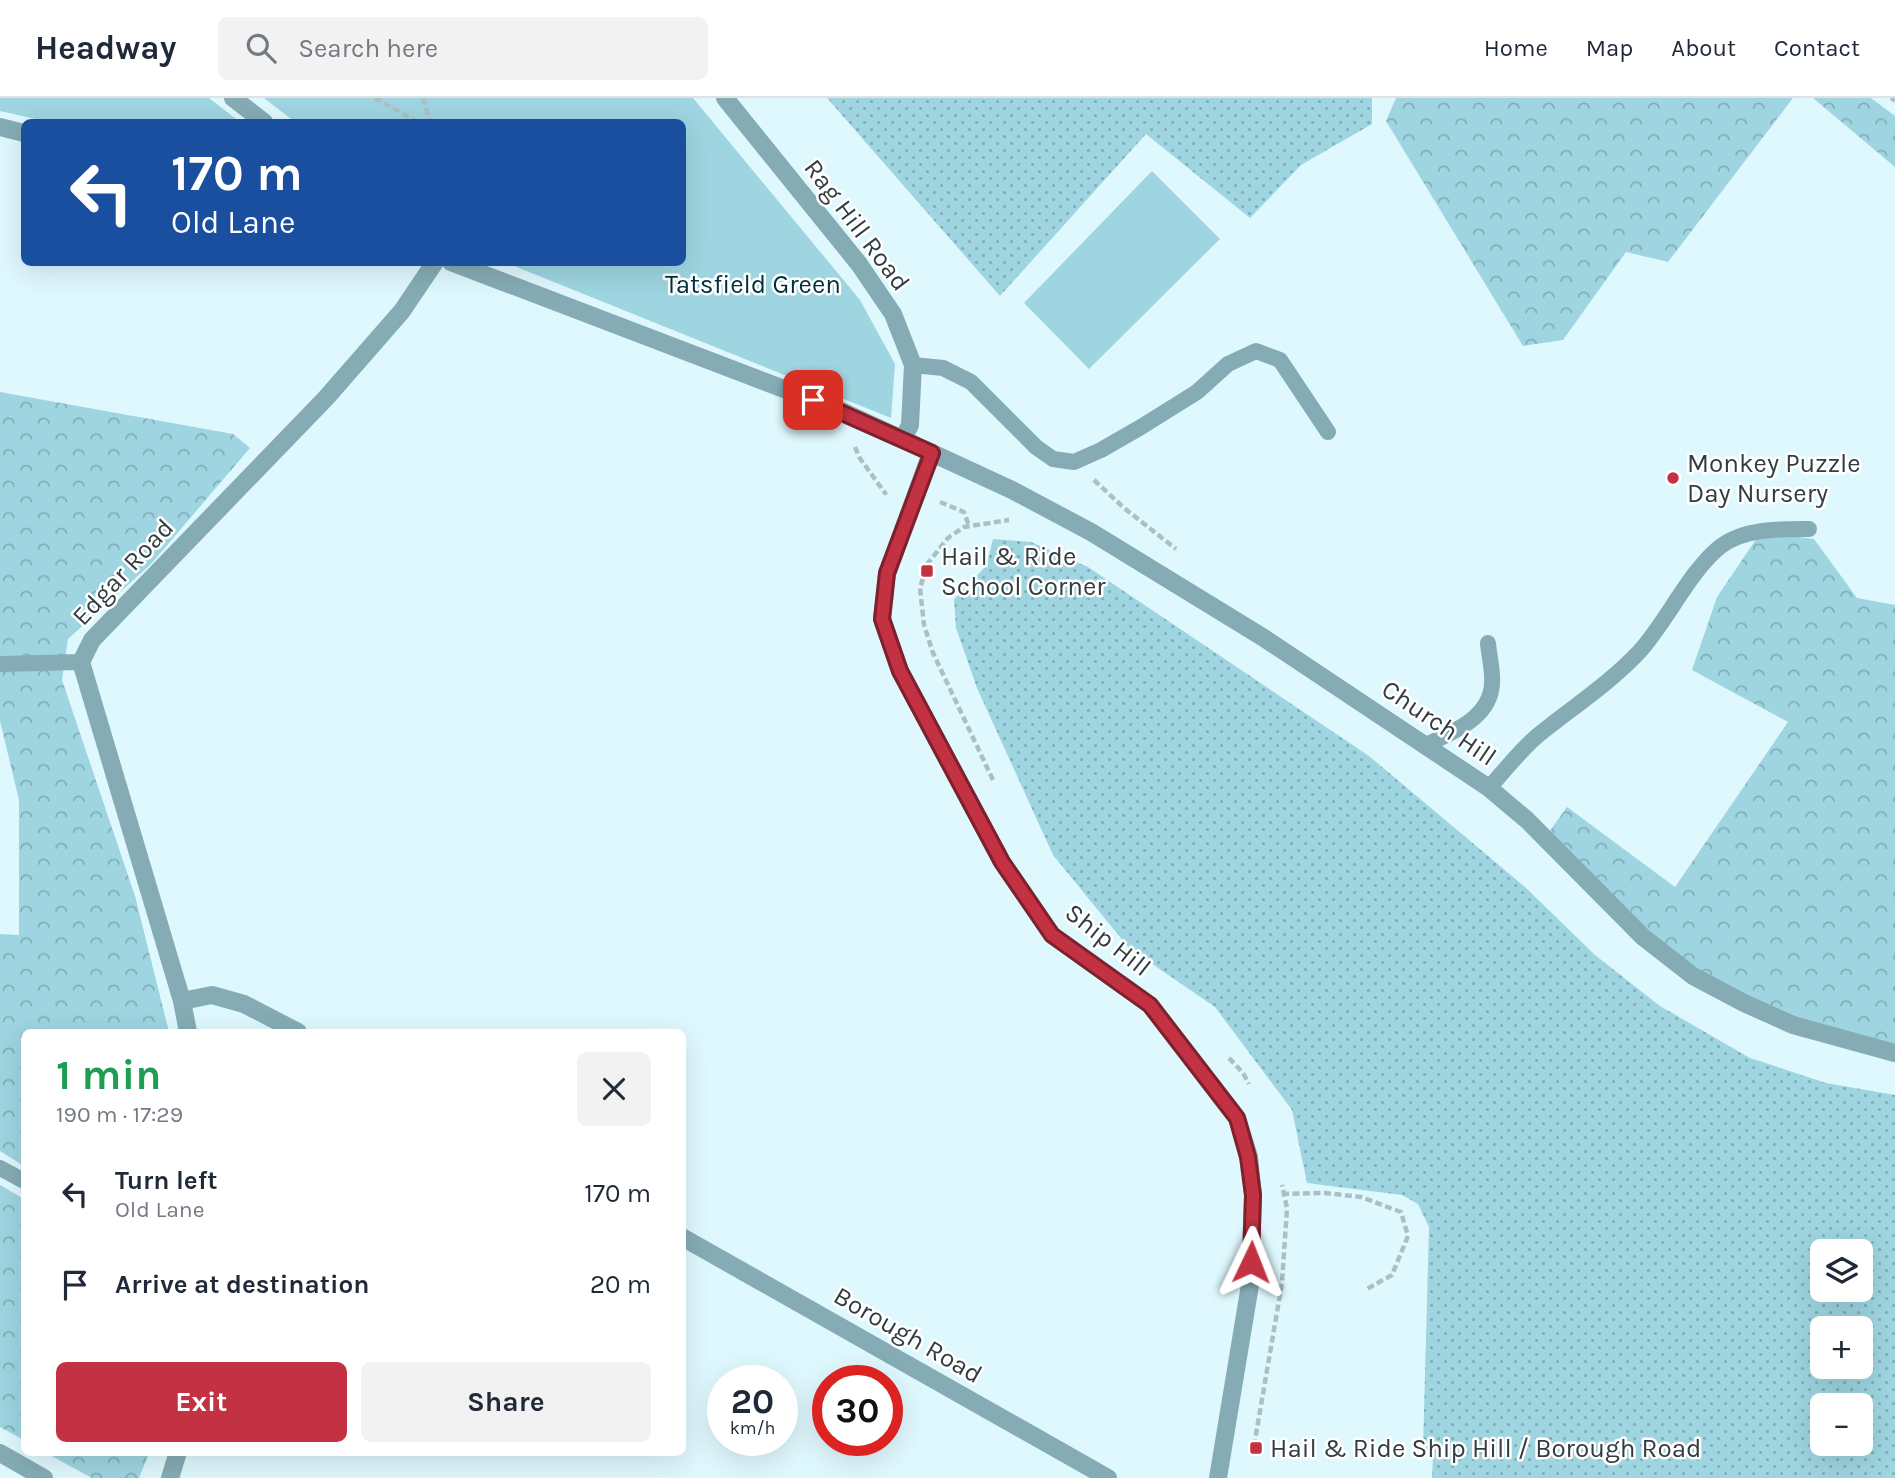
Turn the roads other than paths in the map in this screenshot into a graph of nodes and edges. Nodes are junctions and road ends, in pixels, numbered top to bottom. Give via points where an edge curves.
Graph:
1 (233, 98) edge
2 (725, 98) edge
3 (260, 119) edge
4 (0, 127) edge
5 (21, 132) edge
6 (432, 266) edge
7 (461, 266) edge
8 (913, 365) junction
9 (1328, 432) dead end
10 (903, 439) junction
11 (932, 453) junction
12 (1809, 529) dead end
13 (1488, 643) dead end
14 (81, 662) junction
15 (0, 664) edge
16 (1426, 745) junction
17 (1489, 788) junction
18 (182, 1001) junction
19 (187, 1029) edge
20 (292, 1029) edge
21 (1895, 1053) edge
22 (0, 1168) edge
23 (21, 1179) edge
24 (686, 1239) edge
25 (0, 1454) edge
26 (177, 1456) edge
27 (44, 1478) edge
28 (170, 1478) edge
29 (1108, 1478) edge
30 (1218, 1478) edge

1 - 3 street
2 - 8 street, Rag Hill Road via 859,264 892,314
4 - 5 street
6 - 14 street, Edgar Road via 402,311 334,388 92,640
7 - 10 street, Church Hill via 839,410
8 - 9 lane via 943,368 971,382 1053,459 1073,462 1101,450 1197,392 1228,364 1256,351 1280,360
8 - 10 street, Rag Hill Road via 910,425
10 - 11 street, Church Hill
11 - 16 street, Church Hill via 1091,532
11 - 30 street, Ship Hill via 887,573 882,619 900,671 1002,862 1052,935 1150,1005 1237,1118 1248,1157 1253,1195 1250,1285
12 - 17 lane via 1770,529 1721,546 1640,651 1534,740
13 - 16 lane via 1492,684 1486,706 1471,721
14 - 15 lane
14 - 18 street, Edgar Road
16 - 17 street, Church Hill
17 - 21 street, Church Hill via 1643,937 1693,976 1793,1025
18 - 19 street, Edgar Road
18 - 20 street via 212,995 244,1003
22 - 23 lane
24 - 29 street, Borough Road
25 - 27 street
26 - 28 street

